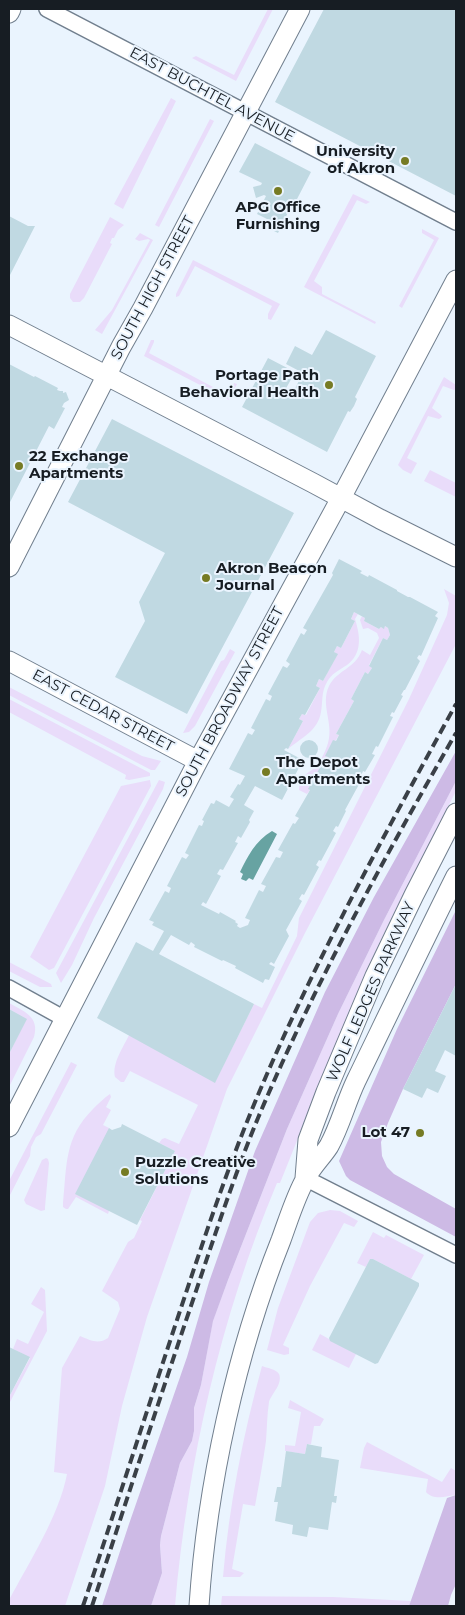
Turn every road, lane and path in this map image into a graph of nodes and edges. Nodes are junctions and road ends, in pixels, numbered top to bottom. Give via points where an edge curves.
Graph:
1 (11, 9) edge
2 (47, 9) edge
3 (300, 9) edge
4 (9, 13) edge
5 (246, 112) junction
6 (456, 222) edge
7 (456, 280) edge
8 (9, 325) edge
9 (107, 376) junction
10 (341, 498) junction
11 (456, 558) edge
12 (9, 567) edge
13 (9, 662) edge
14 (198, 761) junction
15 (456, 813) edge
16 (455, 879) edge
17 (9, 988) edge
18 (65, 1019) junction
19 (9, 1126) edge
20 (305, 1178) junction
21 (456, 1255) edge
22 (199, 1606) edge

1 - 4 main road
2 - 5 street, EAST BUCHTEL AVENUE
3 - 5 main road, SOUTH HIGH STREET
5 - 6 street, EAST BUCHTEL AVENUE
5 - 9 main road, SOUTH HIGH STREET
7 - 10 main road, SOUTH BROADWAY STREET
8 - 9 main road
9 - 10 main road
9 - 12 main road, SOUTH HIGH STREET
10 - 11 main road
10 - 14 main road, SOUTH BROADWAY STREET
13 - 14 main road, EAST CEDAR STREET
14 - 18 main road, SOUTH BROADWAY STREET
15 - 20 main road, WOLF LEDGES PARKWAY via 414,894 326,1092 308,1140
16 - 20 main road, WOLF LEDGES PARKWAY via 402,983 329,1146
17 - 18 street
18 - 19 main road, SOUTH BROADWAY STREET
20 - 21 street
20 - 22 main road, WOLF LEDGES PARKWAY via 273,1258 233,1389 208,1520

